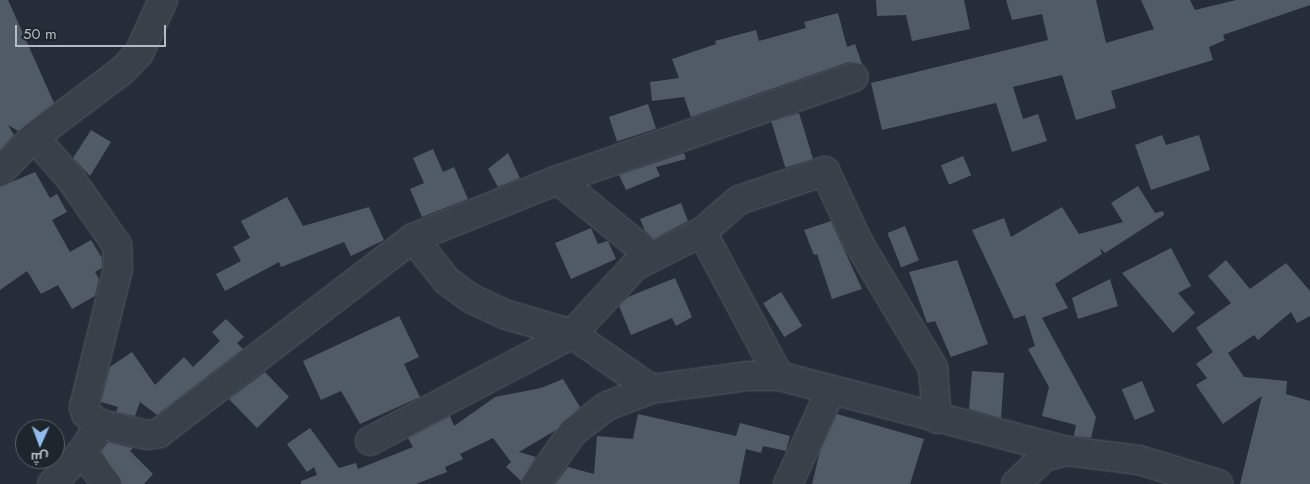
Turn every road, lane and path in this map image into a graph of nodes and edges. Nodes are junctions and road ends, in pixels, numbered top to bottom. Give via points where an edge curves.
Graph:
1 (163, 0) edge
2 (854, 77) dead end
3 (34, 137) junction
4 (0, 172) edge
5 (558, 180) junction
6 (702, 232) junction
7 (413, 238) junction
8 (650, 256) junction
9 (572, 334) junction
10 (779, 376) junction
11 (650, 389) junction
12 (831, 390) junction
13 (937, 419) junction
14 (100, 424) junction
15 (370, 441) dead end
16 (1067, 451) junction
17 (82, 452) junction
18 (52, 484) edge
19 (107, 484) edge
20 (536, 484) edge
21 (788, 484) edge
22 (1016, 484) edge
23 (1218, 484) edge

1 - 3 street via 139,53 123,70
2 - 5 street
3 - 4 street
3 - 14 street via 72,180 117,245 118,269 84,408 86,414
5 - 7 street
5 - 8 street
6 - 8 street
6 - 10 street
6 - 13 street via 739,200 825,171 858,242 933,368
7 - 9 street via 447,281 472,299 504,314
7 - 14 street via 159,433 147,435
8 - 9 street via 635,266
9 - 11 street
9 - 15 street
10 - 11 street via 703,380
10 - 12 street
11 - 20 street via 607,406 573,432
12 - 13 street
12 - 21 street
13 - 16 street
14 - 17 street
16 - 22 street via 1044,457
16 - 23 street via 1139,460
17 - 18 street
17 - 19 street

